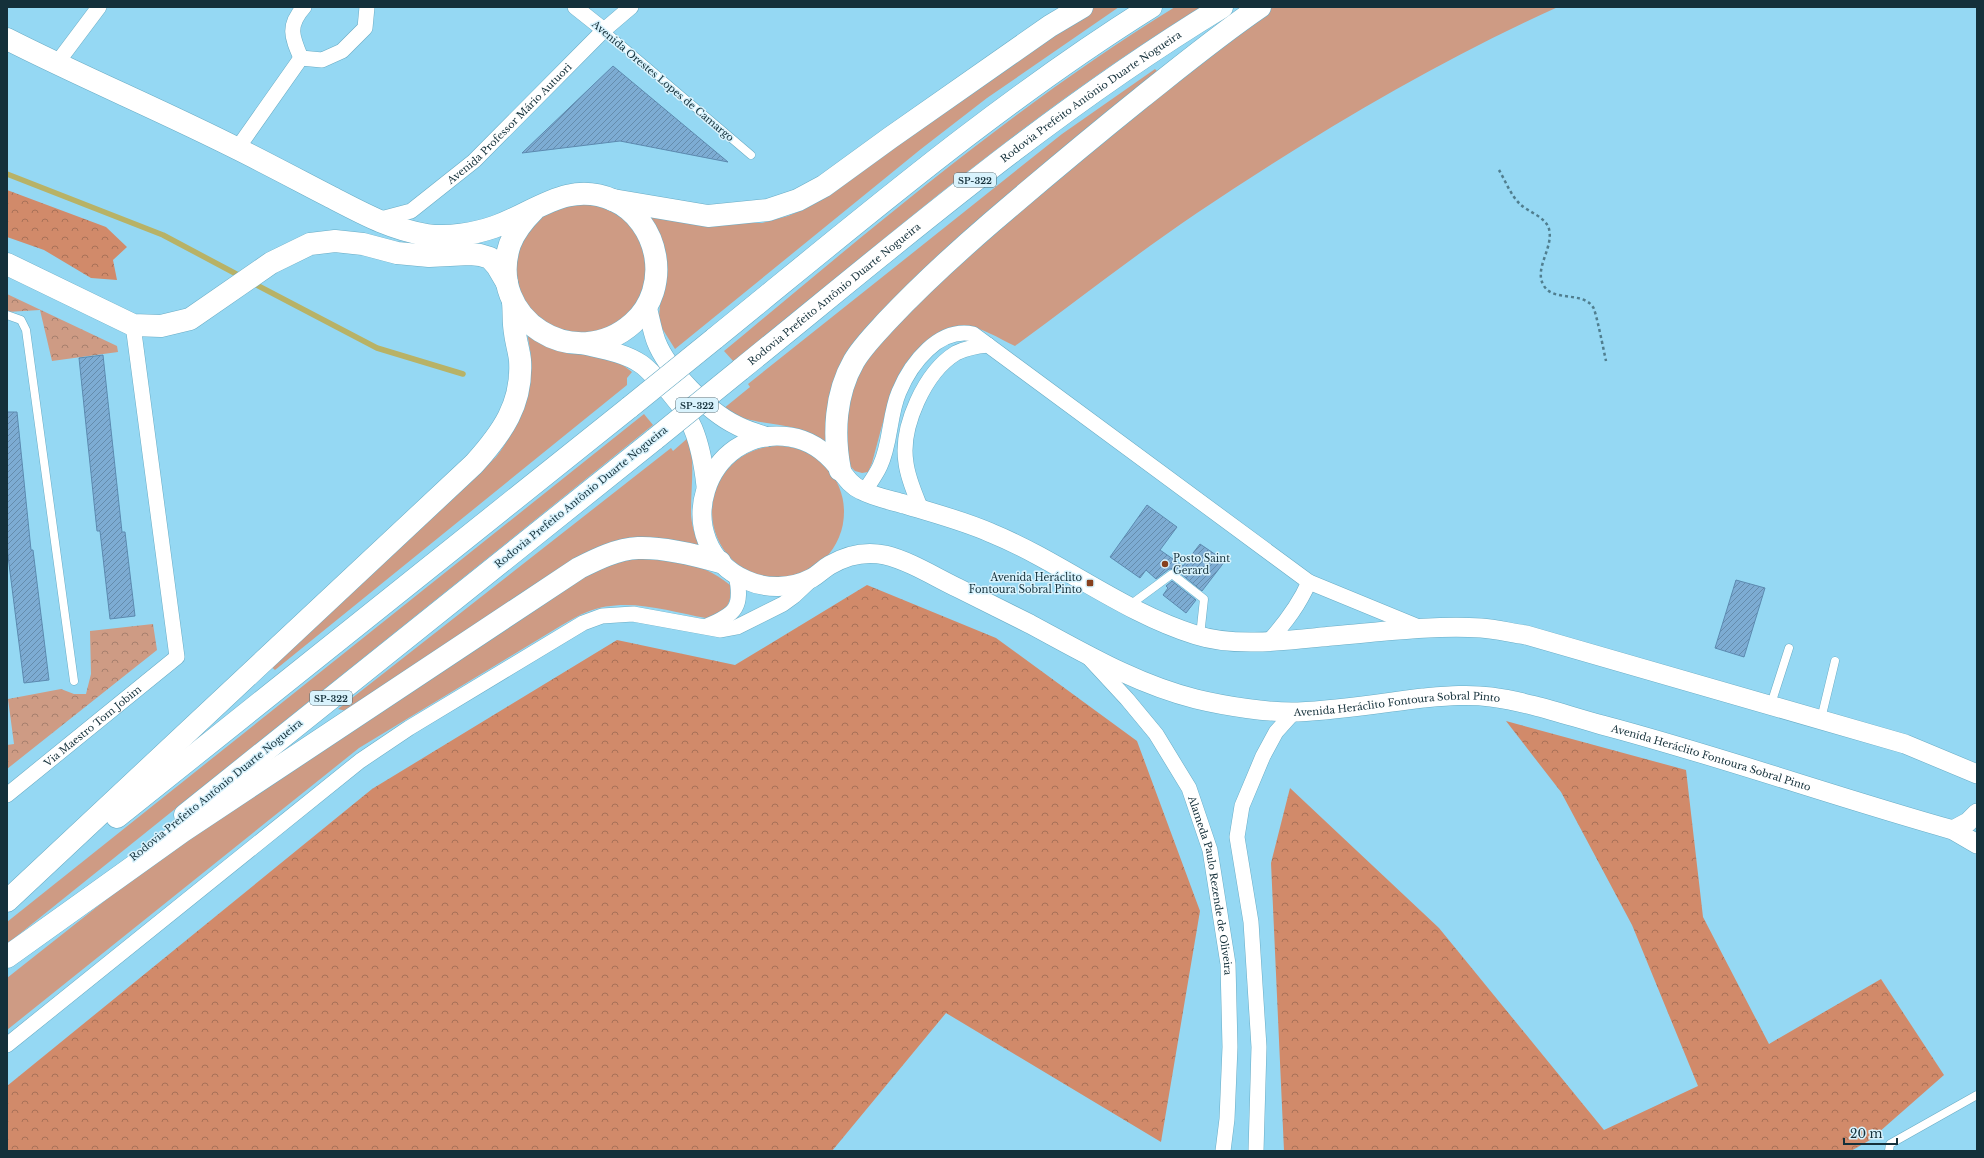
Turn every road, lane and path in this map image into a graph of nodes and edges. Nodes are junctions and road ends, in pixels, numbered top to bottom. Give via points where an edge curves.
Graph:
1 (99, 7) edge
2 (304, 7) edge
3 (367, 7) edge
4 (575, 7) edge
5 (631, 7) edge
6 (1082, 7) edge
7 (1151, 7) edge
8 (1222, 7) edge
9 (1260, 7) edge
10 (604, 30) junction
11 (7, 39) edge
12 (301, 58) junction
13 (57, 63) junction
14 (237, 149) junction
15 (750, 155) dead end
16 (1500, 170) dead end
17 (613, 200) junction
18 (534, 210) junction
19 (377, 220) junction
20 (7, 264) edge
21 (510, 292) junction
22 (647, 306) junction
23 (7, 315) edge
24 (132, 325) junction
25 (578, 344) junction
26 (988, 345) junction
27 (1606, 361) dead end
28 (767, 437) junction
29 (842, 474) junction
30 (706, 486) junction
31 (864, 492) junction
32 (921, 509) junction
33 (728, 568) junction
34 (813, 578) junction
35 (1309, 582) junction
36 (1127, 607) junction
37 (704, 627) junction
38 (1424, 629) junction
39 (1200, 637) junction
40 (1269, 641) junction
41 (1790, 648) dead end
42 (1087, 656) junction
43 (1835, 661) dead end
44 (74, 681) dead end
45 (1771, 704) junction
46 (1294, 712) junction
47 (1821, 720) junction
48 (1977, 774) edge
49 (7, 795) edge
50 (1977, 813) edge
51 (1953, 830) junction
52 (1977, 844) edge
53 (7, 901) edge
54 (7, 905) edge
55 (7, 957) edge
56 (7, 1044) edge
57 (1977, 1095) edge
58 (1223, 1151) edge
59 (1256, 1151) edge
60 (1889, 1151) edge

1 - 13 street
2 - 12 street via 297,15 292,35
3 - 12 street via 365,28 342,51 322,60
4 - 10 street, Avenida Orestes Lopes de Camargo
5 - 10 street, Avenida Professor Mário Autuori
6 - 17 main road via 1038,35 824,186 798,200 768,210 708,216
7 - 54 main road, bridge via 1066,64 919,173
8 - 55 main road, Rodovia Prefeito Antônio Duarte Nogueira / SP-322, bridge via 1100,86 974,181
9 - 29 main road via 1186,62 1049,173 957,252 879,330 854,361 844,383 835,428 835,446
10 - 15 lane, Avenida Orestes Lopes de Camargo
10 - 19 street, Avenida Professor Mário Autuori via 474,161 411,211
11 - 13 main road
12 - 14 street
13 - 14 main road
14 - 19 main road
16 - 27 path via 1518,203 1542,219 1549,228 1550,241 1540,274 1544,286 1554,293 1585,300 1594,308
17 - 18 main road via 593,194 572,194 552,199
17 - 22 main road via 631,211 644,226 654,245 657,266 655,286
18 - 19 main road via 495,227 461,234 431,235 401,230
18 - 21 main road via 520,225 510,243 506,263
20 - 24 main road
21 - 24 main road via 497,266 490,258 480,255 397,254 362,244 335,240 310,244 272,263 190,319 161,326
21 - 25 main road via 524,319 540,332 558,341
21 - 53 main road via 520,359 520,380 507,423 496,441
22 - 25 main road via 634,322 618,335 599,342
22 - 28 street via 657,342 664,356 687,385 719,416
23 - 44 lane via 21,320 26,330
24 - 49 street, Via Maestro Tom Jobim via 177,657
25 - 30 street via 619,353 641,364 670,391 687,414 697,435
26 - 31 street via 973,334 957,332 939,340 923,356 899,392 881,465
26 - 32 street via 971,347 943,363 919,396 907,438 905,461
26 - 35 street
28 - 29 street via 788,437 808,443 826,454
28 - 30 street via 748,442 730,453 716,468
29 - 31 street
30 - 33 street via 701,506 702,526 709,545
31 - 32 street
32 - 36 street via 992,533 1090,583
33 - 34 street, Avenida Heráclito Fontoura Sobral Pinto via 754,584 774,587 794,585
33 - 37 street via 739,601 734,612 725,619
33 - 55 main road via 696,556 638,548 617,552 579,568 183,831
34 - 37 street via 794,596 737,627 721,630
34 - 42 street, Avenida Heráclito Fontoura Sobral Pinto via 830,565 851,556 885,555 923,571
35 - 38 street
35 - 40 street via 1290,618
36 - 39 street
36 - 39 lane via 1172,574 1204,599
37 - 56 street via 633,614 602,616 583,623 409,728 360,761
38 - 40 street
38 - 45 street via 1479,628 1526,635
39 - 40 street
41 - 45 lane
42 - 46 street, Avenida Heráclito Fontoura Sobral Pinto via 1164,691 1219,704
42 - 58 street, Alameda Paulo Rezende de Oliveira via 1156,734 1189,788 1210,850 1228,964 1230,1047
43 - 47 lane
45 - 47 street
46 - 51 street, Avenida Heráclito Fontoura Sobral Pinto via 1465,694 1499,698 1668,742
46 - 59 street via 1276,732 1263,756 1242,806 1237,838 1251,922 1259,1047
47 - 48 street via 1905,744
50 - 51 street via 1968,822
51 - 52 street, Avenida Heráclito Fontoura Sobral Pinto
57 - 60 lane via 1890,1144

